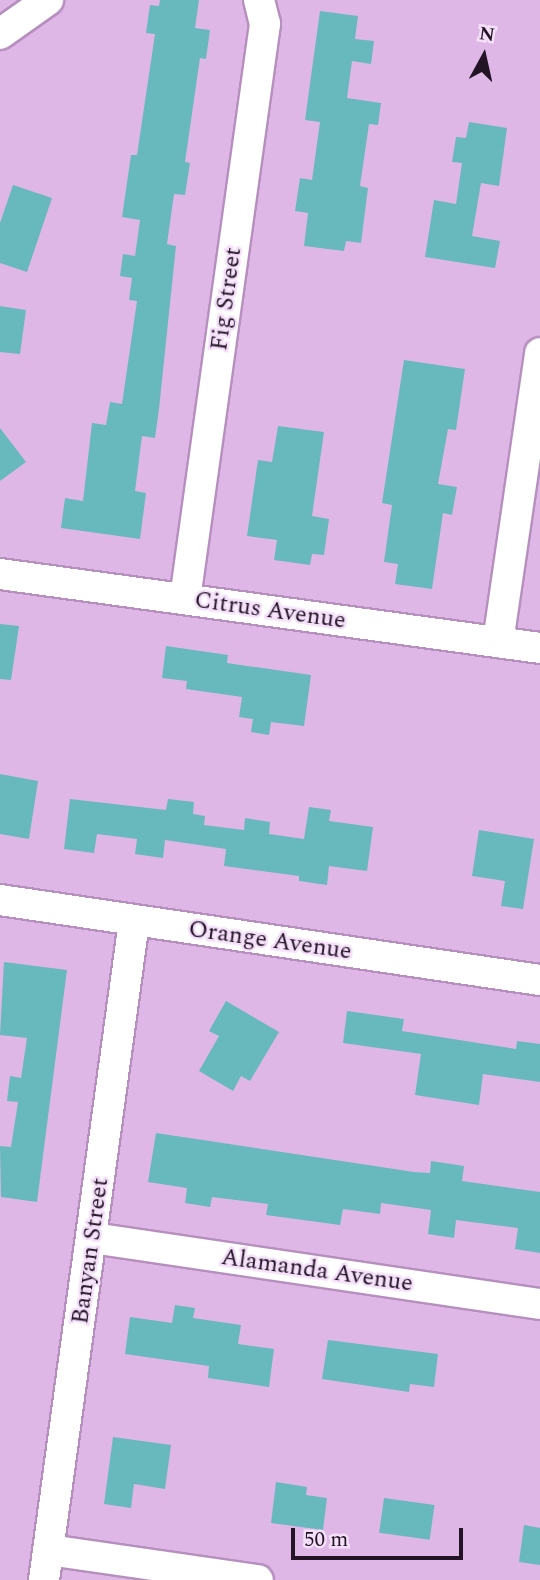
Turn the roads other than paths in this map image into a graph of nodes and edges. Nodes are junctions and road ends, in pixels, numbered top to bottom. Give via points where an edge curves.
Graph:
1 (47, 0) edge
2 (259, 0) edge
3 (0, 34) edge
4 (540, 353) edge
5 (0, 574) edge
6 (185, 599) junction
7 (498, 642) junction
8 (540, 648) edge
9 (0, 900) edge
10 (134, 921) junction
11 (540, 980) edge
12 (93, 1237) junction
13 (540, 1304) edge
14 (49, 1550) junction
15 (44, 1580) edge
16 (258, 1580) edge

1 - 3 street
2 - 6 street, Fig Street via 265,24
4 - 7 street
5 - 6 street, Citrus Avenue
6 - 7 street, Citrus Avenue
7 - 8 street, Citrus Avenue
9 - 10 street, Orange Avenue
10 - 11 street, Orange Avenue
10 - 12 street, Banyan Street
12 - 13 street, Alamanda Avenue
12 - 14 street, Banyan Street
14 - 15 street, Banyan Street
14 - 16 street

